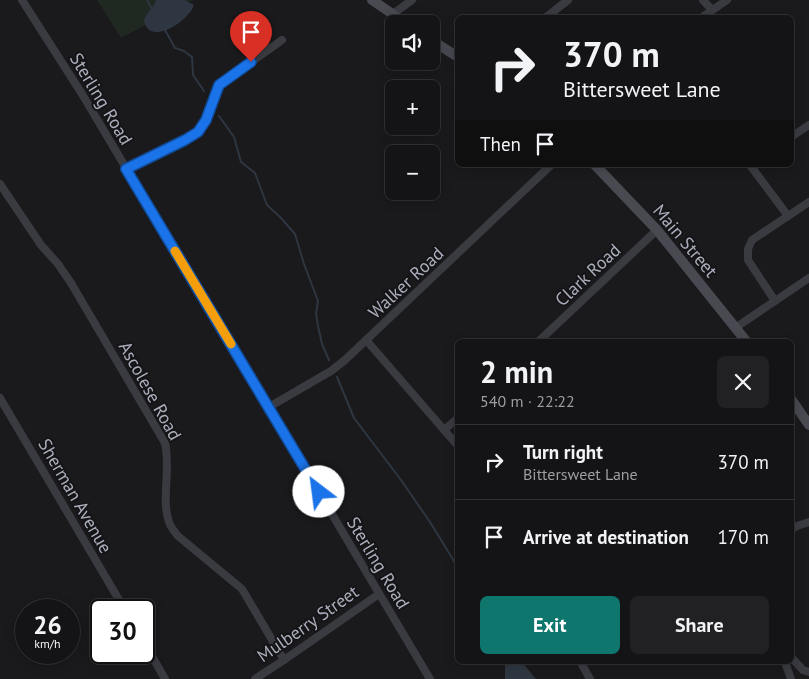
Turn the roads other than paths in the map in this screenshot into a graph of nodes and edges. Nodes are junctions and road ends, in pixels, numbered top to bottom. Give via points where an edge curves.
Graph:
1 (22, 0) edge
2 (372, 0) edge
3 (412, 0) edge
4 (568, 0) edge
5 (704, 0) edge
6 (727, 0) edge
7 (712, 10) junction
8 (393, 14) joint
9 (549, 15) edge
10 (705, 15) edge
11 (282, 40) dead end
12 (440, 46) edge
13 (455, 55) edge
14 (809, 125) edge
15 (794, 135) edge
16 (550, 167) edge
17 (596, 167) edge
18 (751, 167) edge
19 (126, 169) junction
20 (0, 184) edge
21 (809, 202) edge
22 (788, 216) junction
23 (657, 230) junction
24 (809, 278) edge
25 (776, 301) junction
26 (736, 328) junction
27 (541, 339) edge
28 (744, 339) edge
29 (366, 340) junction
30 (0, 398) edge
31 (794, 402) edge
32 (269, 407) junction
33 (805, 412) edge
34 (455, 421) edge
35 (809, 425) edge
36 (444, 430) junction
37 (455, 443) edge
38 (809, 522) edge
39 (794, 528) edge
40 (378, 594) junction
41 (119, 599) edge
42 (284, 660) junction
43 (794, 660) edge
44 (155, 661) edge
45 (582, 664) edge
46 (786, 664) edge
47 (809, 672) edge
48 (165, 679) edge
49 (255, 679) edge
50 (430, 679) edge
51 (590, 679) edge
52 (792, 679) edge

1 - 19 street, Sterling Road
2 - 8 main road
3 - 8 street
4 - 9 street
5 - 7 street
6 - 7 street
7 - 10 street
11 - 19 street via 219,85 198,132
12 - 13 main road
14 - 15 street
16 - 29 street, Walker Road
17 - 23 main road, Main Street
18 - 22 street
19 - 32 street, Sterling Road
20 - 42 street, Ascolese Road via 71,283 165,443 168,459 167,512 172,530 242,589
21 - 22 street
22 - 25 street via 752,240 748,248 748,260
23 - 26 main road, Main Street
23 - 27 street, Clark Road
24 - 25 street
25 - 26 street
26 - 28 main road, Main Street
29 - 32 street, Walker Road via 331,371
29 - 36 street
30 - 41 street, Sherman Avenue
31 - 33 main road
32 - 40 street, Sterling Road
33 - 35 main road
34 - 36 street
36 - 37 street
38 - 39 street
40 - 42 street, Mulberry Street
40 - 50 street, Sterling Road
42 - 49 street, Mulberry Street
43 - 47 street
44 - 48 street
45 - 51 street
46 - 52 street

